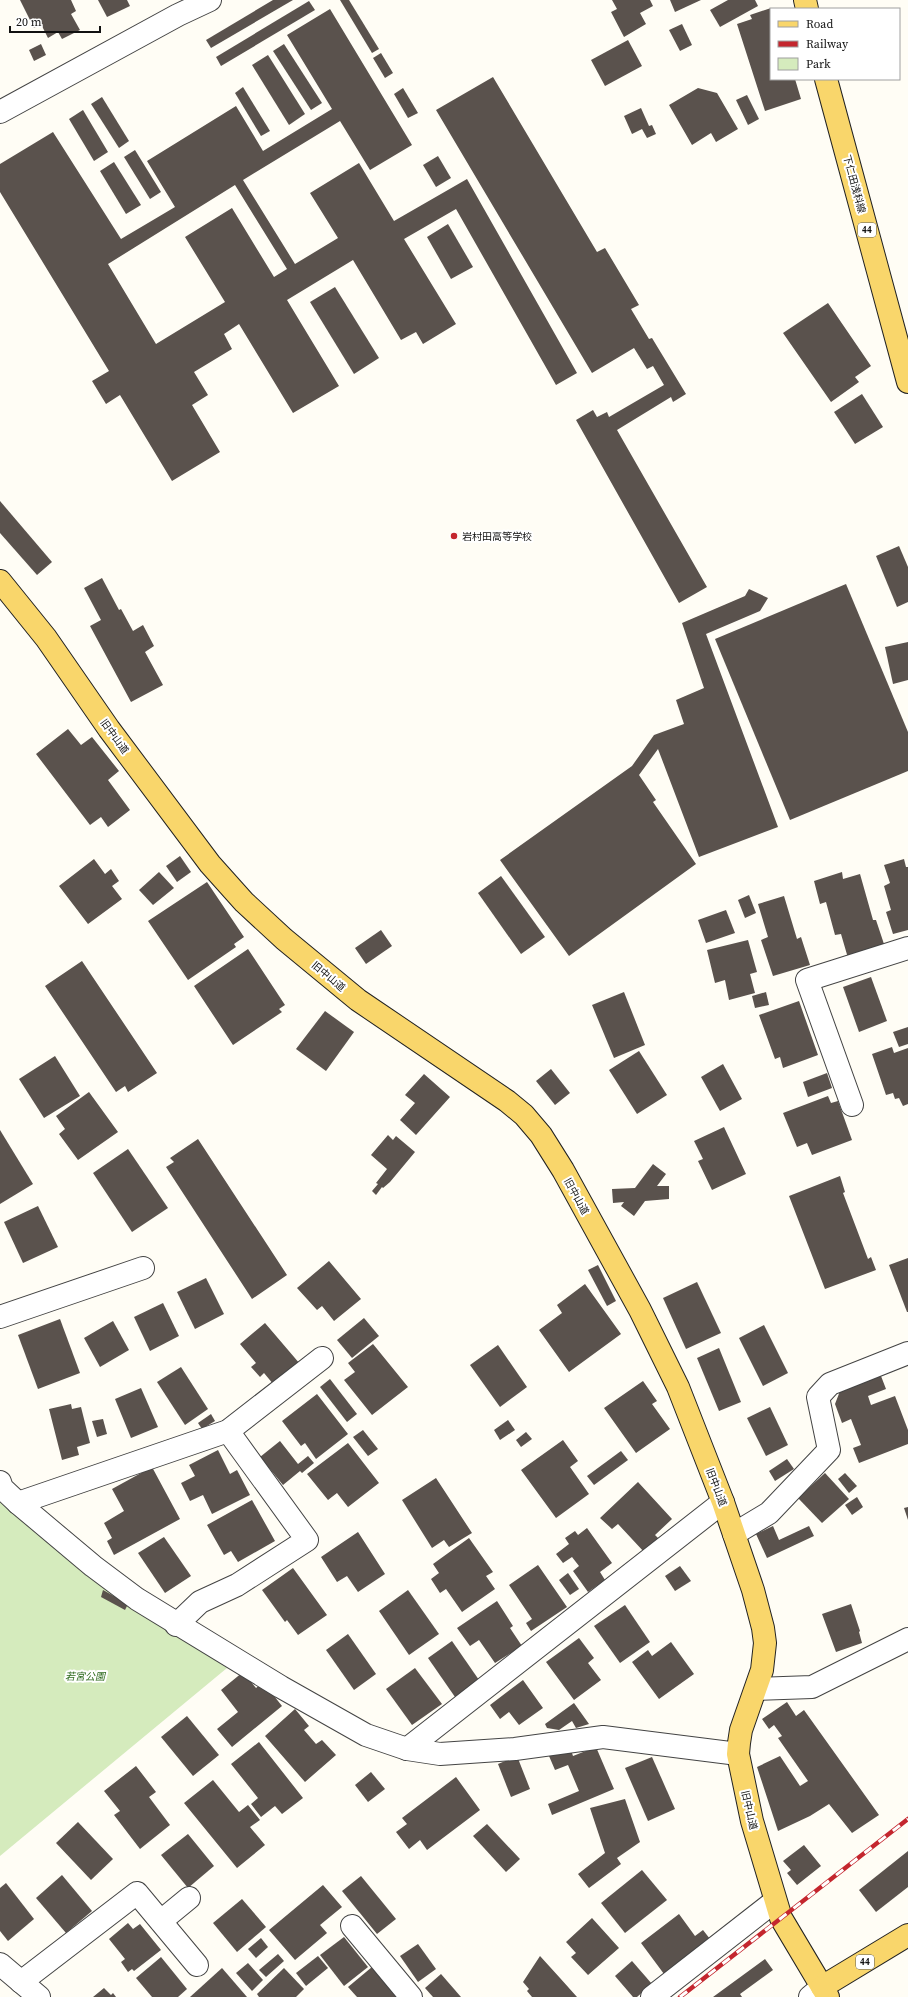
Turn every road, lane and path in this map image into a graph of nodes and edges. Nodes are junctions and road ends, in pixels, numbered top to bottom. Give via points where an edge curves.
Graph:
1 (210, 0) edge
2 (826, 80) edge
3 (0, 112) edge
4 (908, 382) edge
5 (0, 581) edge
6 (908, 948) edge
7 (852, 1105) dead end
8 (143, 1268) dead end
9 (0, 1317) edge
10 (908, 1353) edge
11 (322, 1358) dead end
12 (228, 1431) junction
13 (0, 1482) edge
14 (723, 1502) junction
15 (18, 1503) junction
16 (734, 1534) junction
17 (176, 1625) junction
18 (908, 1639) edge
19 (757, 1689) junction
20 (407, 1749) junction
21 (738, 1754) junction
22 (189, 1898) dead end
23 (776, 1901) junction
24 (161, 1921) junction
25 (352, 1926) dead end
26 (908, 1935) edge
27 (0, 1964) edge
28 (197, 1965) dead end
29 (22, 1982) junction
30 (820, 1994) edge
31 (39, 1997) edge
32 (411, 1997) edge
33 (652, 1997) edge

1 - 3 street
2 - 4 main road, 下仁田浅科線 / 44
5 - 14 main road, 旧中山道 via 46,638 109,729 210,864 244,902 358,1000 507,1101 524,1115 541,1135 563,1170 678,1387
6 - 7 street via 807,980
8 - 9 street
10 - 16 street via 830,1384 818,1397 829,1450 769,1513
11 - 12 street
12 - 15 street
12 - 17 street via 307,1540 236,1585 200,1602
13 - 15 street via 2,1488
14 - 16 main road, 旧中山道
14 - 20 street
15 - 17 street via 93,1566
16 - 19 main road, 旧中山道 via 763,1628 765,1658
17 - 20 street via 366,1735
18 - 19 street via 812,1687
19 - 21 main road, 旧中山道 via 741,1730
20 - 21 street via 440,1754 515,1749 603,1737
21 - 23 main road, 旧中山道 via 752,1821
22 - 24 street
23 - 30 main road, 旧中山道 via 781,1918
23 - 33 street
24 - 28 street
24 - 29 street via 137,1893
25 - 32 street
26 - 30 main road, 44
27 - 29 street
29 - 31 street

